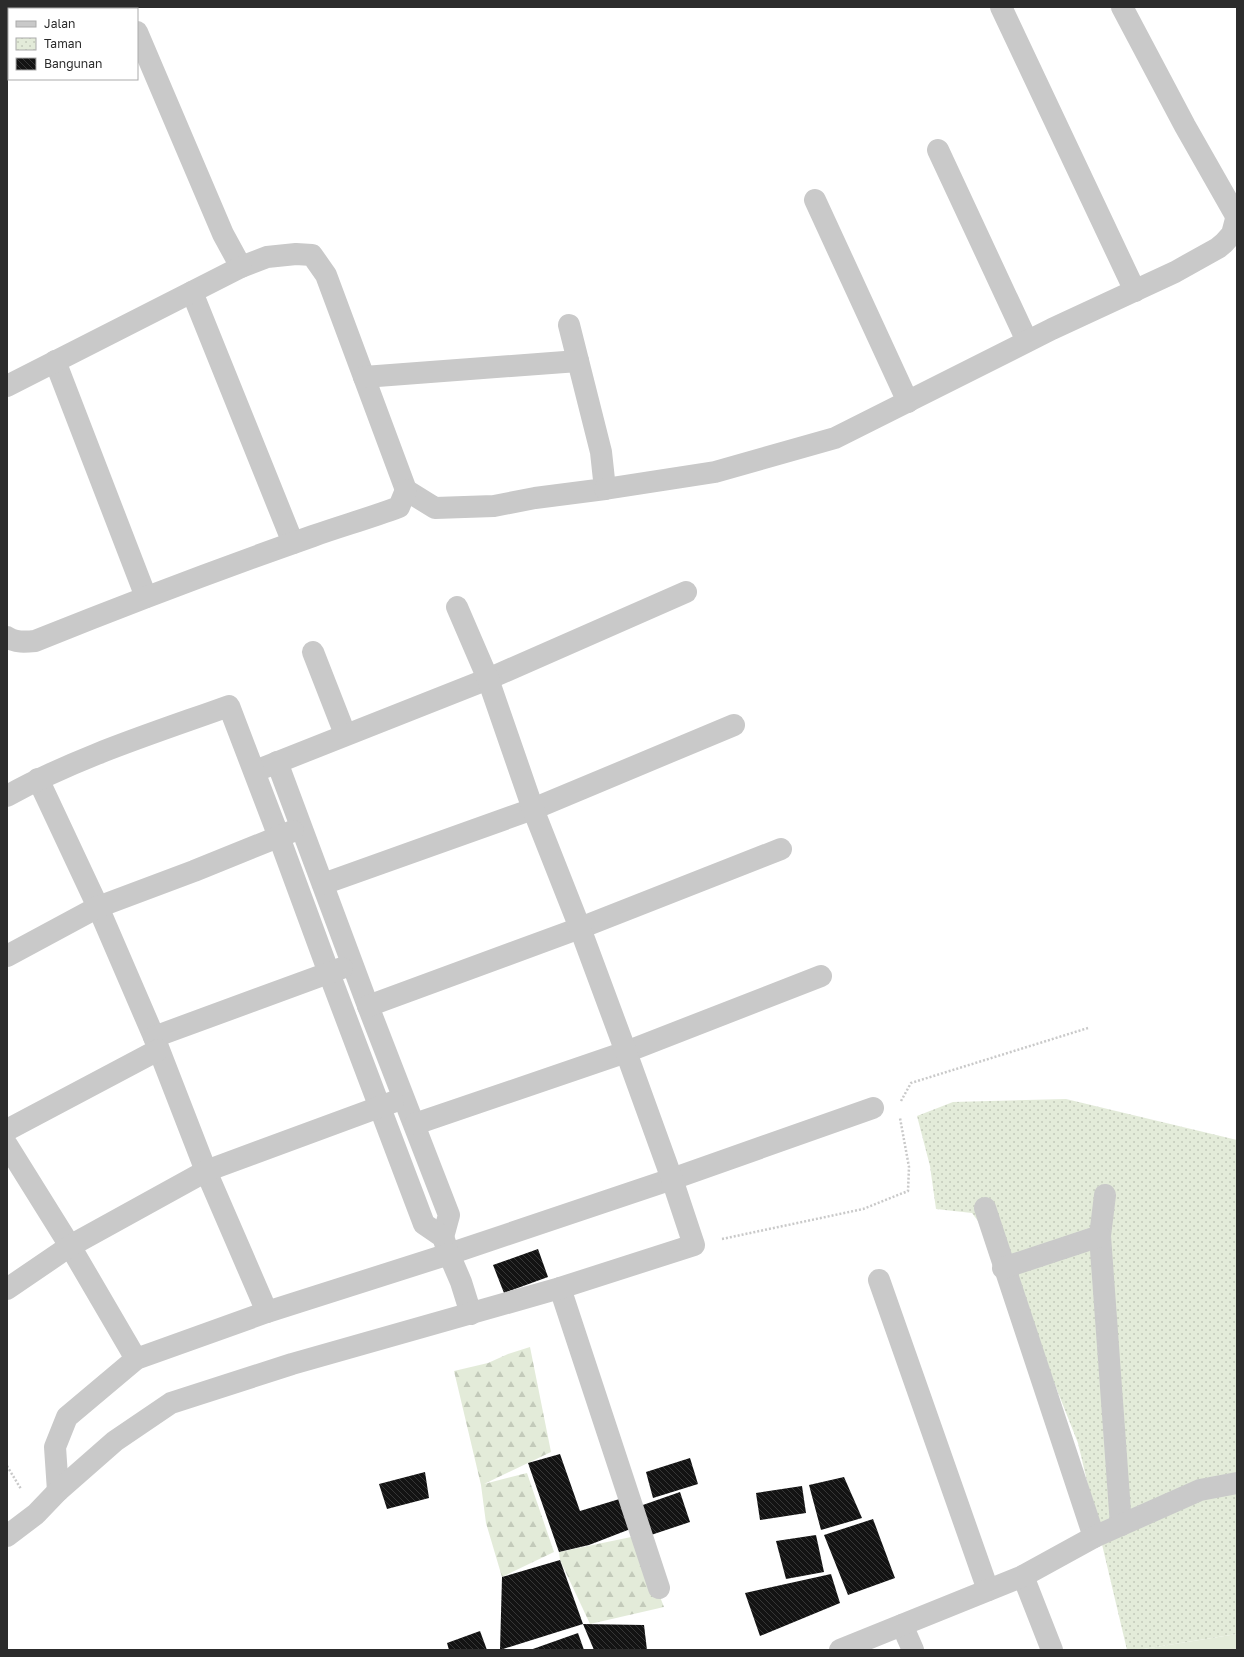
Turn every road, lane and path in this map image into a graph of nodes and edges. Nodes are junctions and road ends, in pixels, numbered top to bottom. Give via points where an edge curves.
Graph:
1 (1001, 7) edge
2 (1122, 7) edge
3 (138, 34) edge
4 (938, 150) dead end
5 (815, 200) dead end
6 (242, 267) junction
7 (1135, 291) junction
8 (192, 292) junction
9 (569, 325) dead end
10 (1027, 341) junction
11 (55, 361) junction
12 (578, 361) junction
13 (364, 376) junction
14 (7, 386) edge
15 (908, 402) junction
16 (605, 489) junction
17 (406, 490) junction
18 (293, 544) junction
19 (686, 592) dead end
20 (146, 597) junction
21 (457, 607) dead end
22 (7, 637) edge
23 (313, 652) dead end
24 (488, 679) junction
25 (734, 725) dead end
26 (345, 734) junction
27 (277, 762) junction
28 (254, 771) junction
29 (38, 779) junction
30 (7, 796) edge
31 (533, 809) junction
32 (302, 828) junction
33 (280, 837) junction
34 (781, 849) dead end
35 (322, 884) junction
36 (98, 907) junction
37 (580, 928) junction
38 (7, 956) edge
39 (353, 965) junction
40 (329, 973) junction
41 (822, 976) dead end
42 (368, 1006) junction
43 (1088, 1028) dead end
44 (156, 1043) junction
45 (626, 1052) junction
46 (405, 1097) junction
47 (380, 1107) junction
48 (900, 1107) dead end
49 (873, 1108) dead end
50 (899, 1115) dead end
51 (415, 1124) junction
52 (7, 1130) edge
53 (7, 1145) edge
54 (206, 1171) junction
55 (672, 1179) junction
56 (1105, 1195) dead end
57 (985, 1208) dead end
58 (1100, 1236) junction
59 (446, 1245) junction
60 (694, 1245) junction
61 (70, 1246) junction
62 (1003, 1268) junction
63 (879, 1280) dead end
64 (560, 1288) junction
65 (7, 1289) edge
66 (267, 1312) junction
67 (471, 1314) junction
68 (136, 1359) junction
69 (1237, 1484) edge
70 (58, 1491) junction
71 (1121, 1525) junction
72 (7, 1536) edge
73 (1094, 1537) junction
74 (1023, 1576) junction
75 (659, 1588) dead end
76 (988, 1590) junction
77 (902, 1625) junction
78 (840, 1650) edge
79 (913, 1650) edge
80 (1052, 1650) edge

1 - 7 street
2 - 7 street via 1236,220 1232,234 1218,248
3 - 6 street via 223,234
4 - 10 street
5 - 15 street
6 - 8 street
6 - 13 street via 268,257 312,255 326,275
7 - 10 street
8 - 11 street
8 - 18 street
9 - 12 street
10 - 15 street
11 - 14 street
11 - 20 street
12 - 13 street
12 - 16 street via 601,452
13 - 17 street
15 - 16 street via 835,438 716,472
16 - 17 street via 494,506 435,508
17 - 18 street via 399,507
18 - 20 street
19 - 24 street
20 - 22 street via 35,641 20,642
21 - 24 street
23 - 26 street
24 - 26 street
24 - 31 street
25 - 31 street
26 - 27 street
27 - 28 street
27 - 32 street
28 - 29 street via 229,706 113,748
28 - 33 street
29 - 30 street
29 - 36 street
31 - 35 street
31 - 37 street
32 - 33 street
32 - 35 street
33 - 36 street
33 - 40 street
34 - 37 street
35 - 39 street
36 - 38 street
36 - 44 street
37 - 42 street
37 - 45 street
39 - 40 street
39 - 42 street
40 - 44 street
40 - 47 street
41 - 45 street
42 - 46 street
43 - 48 path via 911,1083
44 - 52 street
44 - 54 street
45 - 51 street
45 - 55 street
46 - 47 street
46 - 51 street
47 - 54 street
47 - 59 street via 424,1224
49 - 55 street
50 - 60 path via 909,1167 908,1191 863,1209
51 - 59 street via 449,1215
53 - 61 street
54 - 61 street
54 - 66 street
55 - 59 street
55 - 60 street
56 - 58 street
57 - 62 street
58 - 62 street
58 - 71 street
59 - 66 street
59 - 67 street
60 - 64 street
61 - 65 street
61 - 68 street
62 - 73 street
63 - 76 street
64 - 67 street
64 - 75 street
66 - 68 street
67 - 70 street via 292,1364 171,1403 115,1441
68 - 70 street via 67,1417 56,1447
69 - 71 street via 1200,1490
70 - 72 street via 36,1514
71 - 73 street
73 - 74 street
74 - 76 street
74 - 80 street
76 - 77 street
77 - 78 street
77 - 79 street

